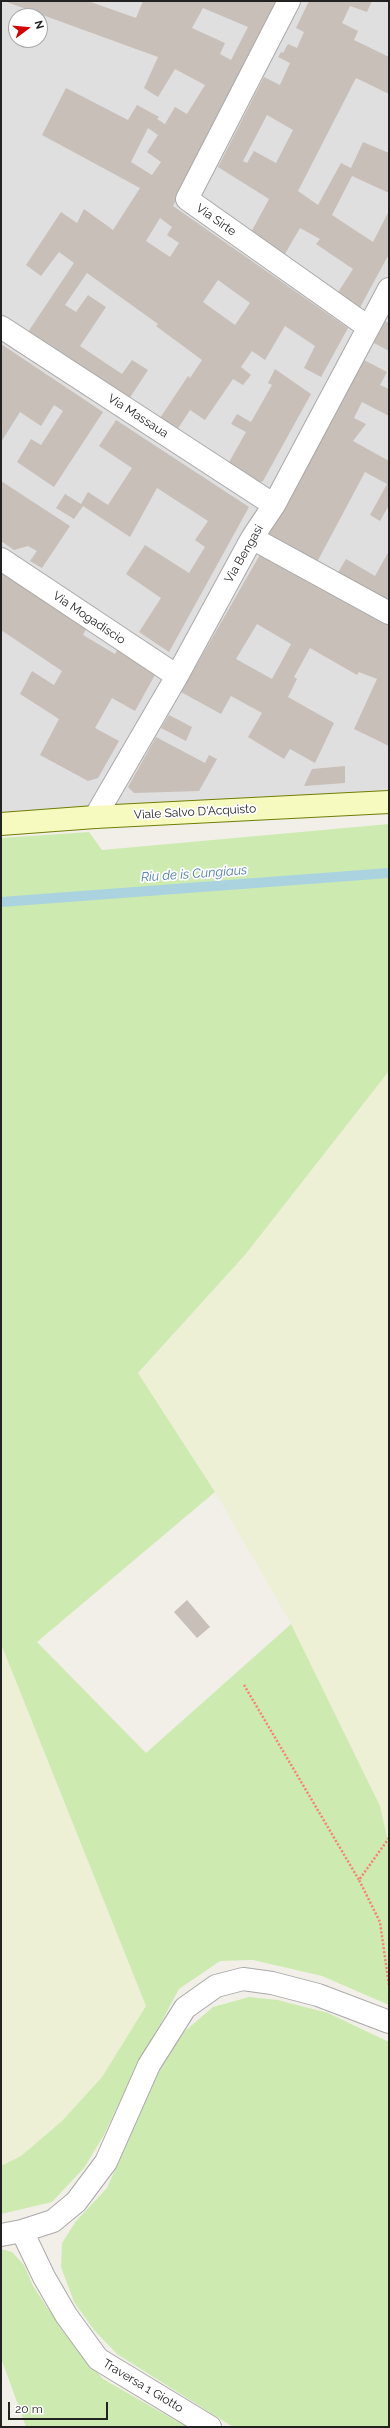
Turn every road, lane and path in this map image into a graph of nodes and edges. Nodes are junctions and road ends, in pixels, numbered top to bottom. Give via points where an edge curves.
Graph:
1 (289, 1) edge
2 (386, 301) edge
3 (1, 327) edge
4 (368, 327) junction
5 (274, 505) junction
6 (252, 538) junction
7 (1, 560) edge
8 (389, 613) edge
9 (177, 676) junction
10 (389, 802) edge
11 (95, 817) junction
12 (1, 824) edge
13 (244, 1685) dead end
14 (389, 1838) edge
15 (359, 1880) junction
16 (389, 1986) edge
17 (389, 2022) edge
18 (22, 2231) junction
19 (1, 2235) edge
20 (210, 2427) edge

1 - 4 street, Via Sirte via 188,199
2 - 4 street, Via Bengasi
3 - 5 street, Via Massaua
4 - 5 street, Via Bengasi
5 - 6 street, Via Bengasi
6 - 8 street
6 - 9 street, Via Bengasi
7 - 9 street, Via Mogadiscio
9 - 11 street, Via Bengasi
10 - 11 street, Viale Salvo D'Acquisto
11 - 12 street, Viale Salvo D'Acquisto
13 - 15 path
14 - 15 path
15 - 16 path via 380,1922
17 - 18 street via 318,1995 272,1983 243,1979 216,1986 184,2008 148,2065 106,2162 76,2202 52,2221
18 - 19 street
18 - 20 street, Traversa 1 Giotto via 66,2315 98,2359

